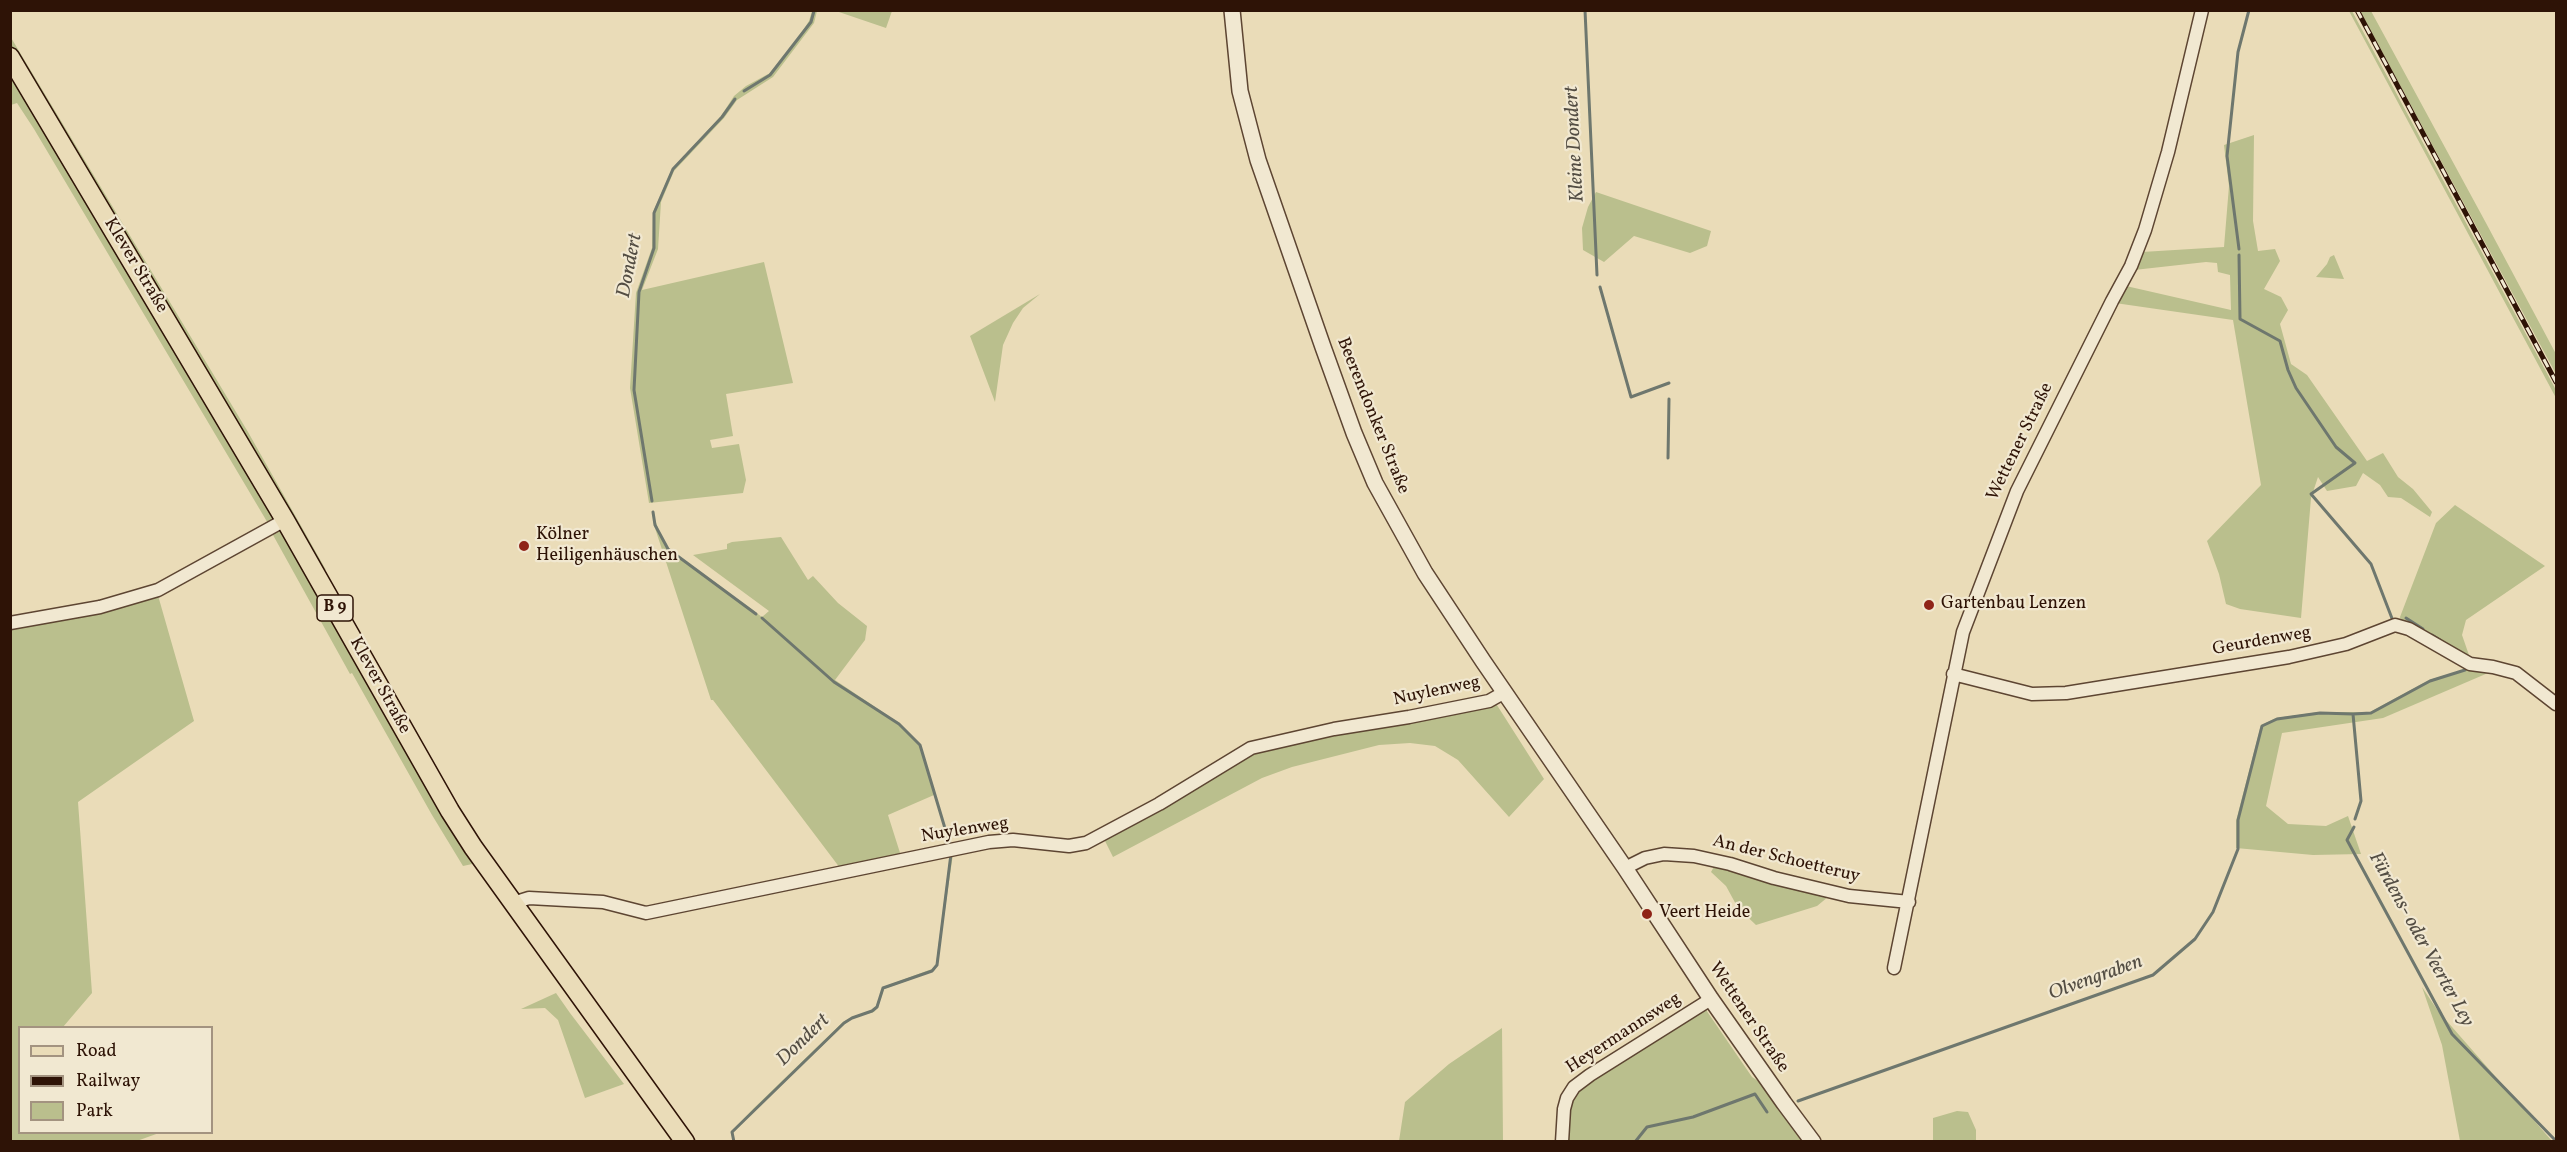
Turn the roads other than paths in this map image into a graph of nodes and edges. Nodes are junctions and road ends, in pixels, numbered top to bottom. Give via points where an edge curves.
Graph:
1 (1232, 10) edge
2 (2202, 10) edge
3 (10, 57) edge
4 (285, 520) junction
5 (10, 623) edge
6 (1953, 674) junction
7 (1505, 692) junction
8 (2556, 704) edge
9 (1625, 868) junction
10 (1909, 902) junction
11 (513, 903) junction
12 (1654, 914) joint
13 (1894, 968) dead end
14 (1711, 999) junction
15 (685, 1142) edge
16 (1562, 1142) edge
17 (1813, 1142) edge

1 - 7 street, Beerendonker Straße via 1240,91 1258,160 1357,442 1420,564
2 - 6 street, Wettener Straße via 2168,152 2132,266 2017,491 1977,590
3 - 4 main road, Klever Straße / B 9
4 - 5 street via 158,590 100,607
4 - 11 main road, Klever Straße / B 9 via 450,811
6 - 8 street, Geurdenweg via 2032,694 2067,693 2289,657 2346,644 2395,625 2470,664 2516,673
6 - 10 street, Wettener Straße
7 - 9 street, Beerendonker Straße
7 - 11 street, Nuylenweg via 1490,701 1251,748 1160,804 1086,843 1060,846 1013,840 989,842 646,913 603,902 529,898
9 - 10 street, An der Schoetteruy via 1664,854 1694,856 1849,896
9 - 12 street, Beerendonker Straße
10 - 13 street
11 - 15 main road, Klever Straße / B 9
12 - 14 street, Wettener Straße
14 - 16 street, Heyermannsweg via 1574,1087 1564,1109
14 - 17 street, Wettener Straße

